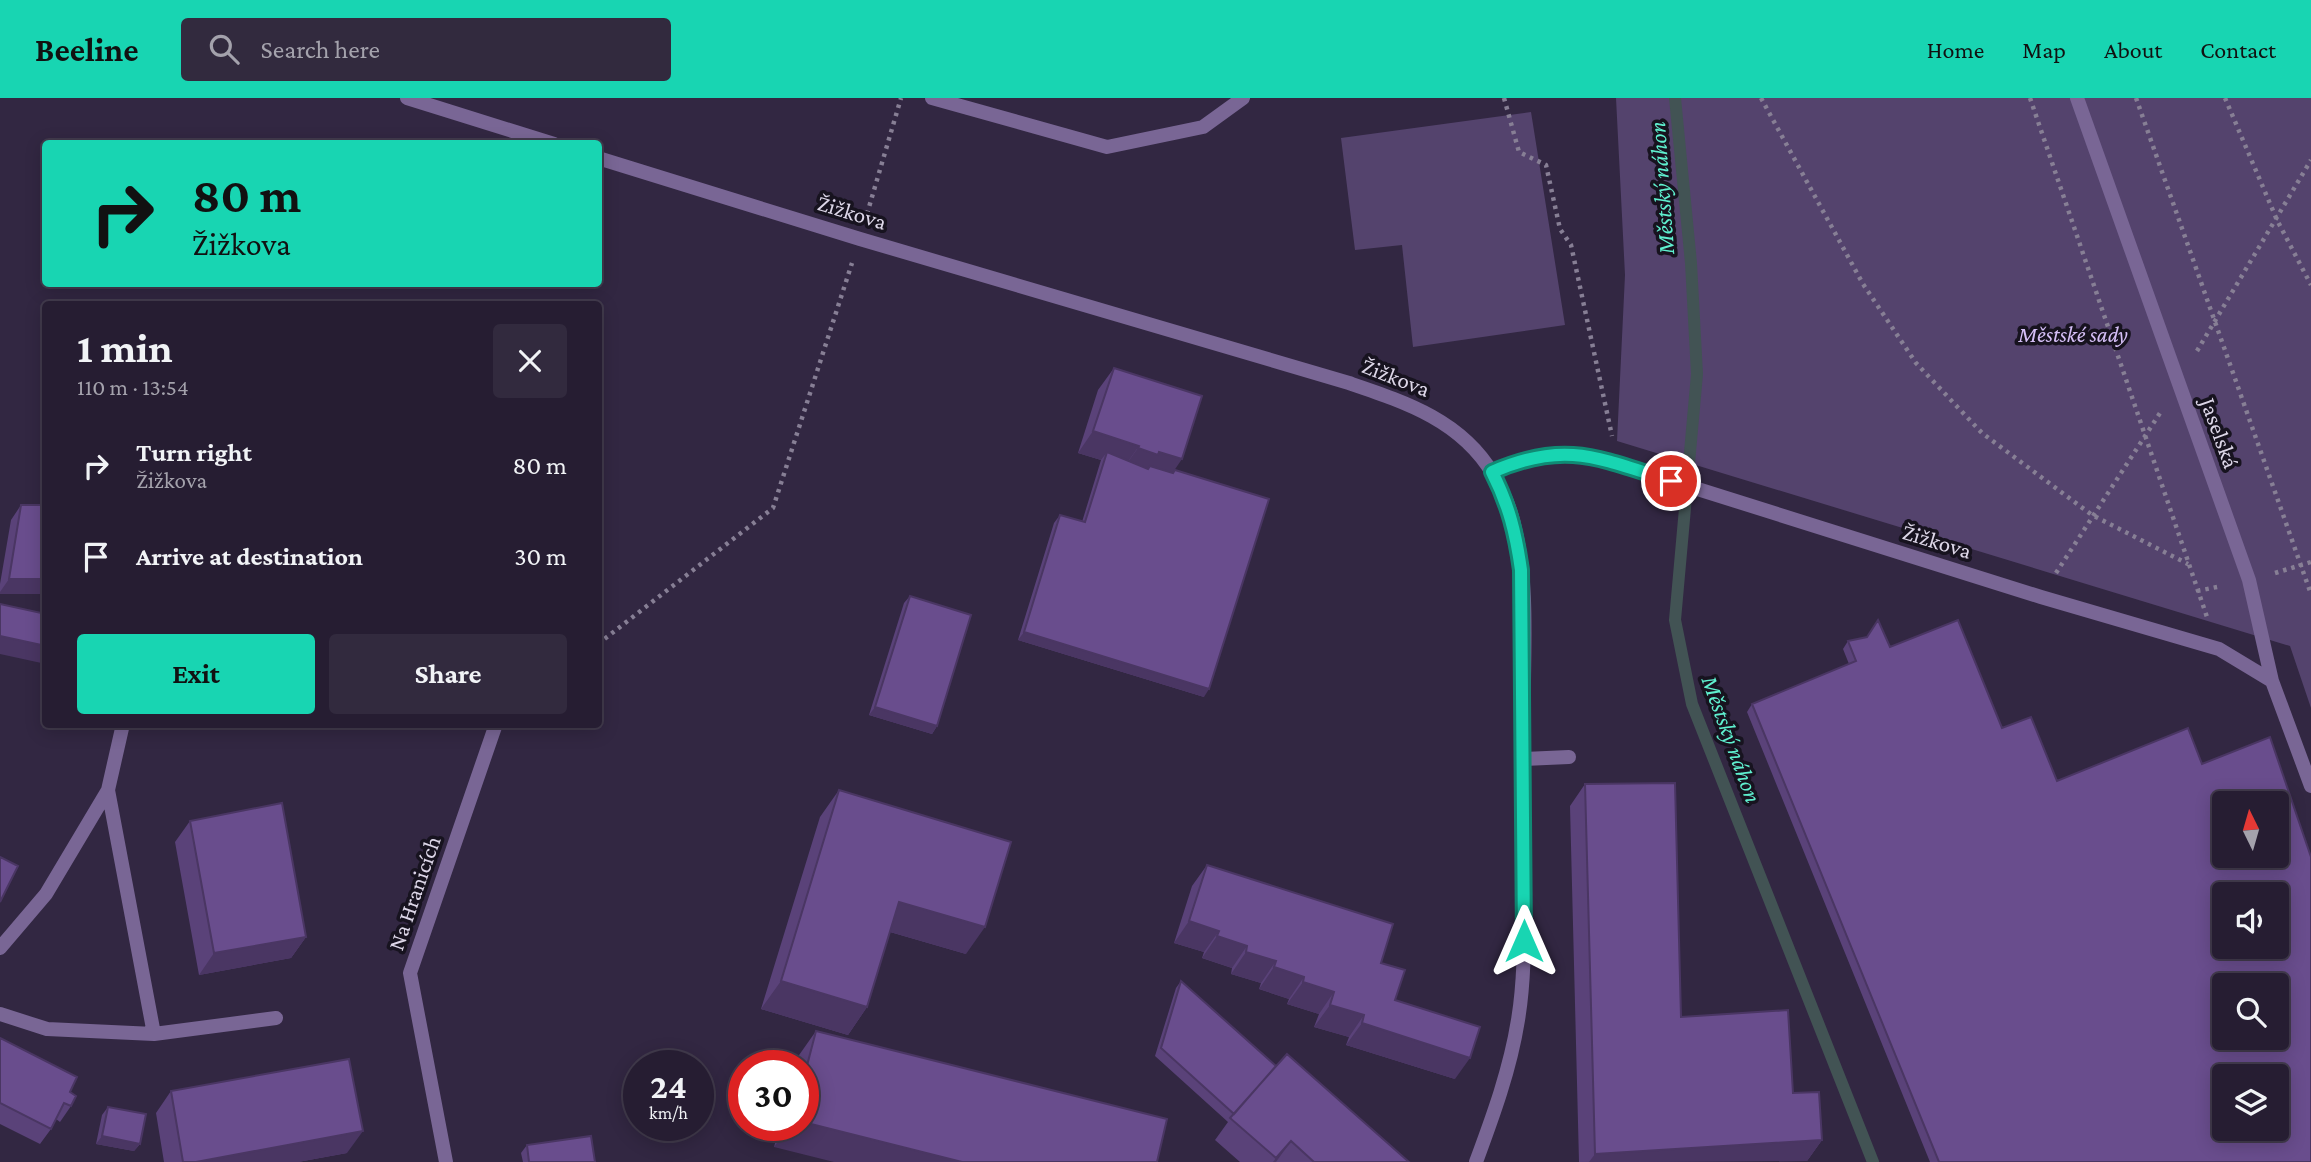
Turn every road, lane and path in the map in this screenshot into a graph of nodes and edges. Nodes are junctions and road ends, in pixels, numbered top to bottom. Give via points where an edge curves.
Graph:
1 (407, 98) edge
2 (901, 98) edge
3 (932, 98) edge
4 (1243, 98) edge
5 (1504, 98) edge
6 (1761, 98) edge
7 (2030, 98) edge
8 (2077, 98) edge
9 (2136, 98) edge
10 (2225, 98) edge
11 (541, 140) edge
12 (602, 159) edge
13 (2311, 160) edge
14 (2277, 220) junction
15 (860, 239) junction
16 (2311, 285) edge
17 (2215, 321) junction
18 (2178, 382) junction
19 (2145, 437) junction
20 (1618, 464) junction
21 (1492, 472) junction
22 (2092, 515) junction
23 (2188, 564) junction
24 (2049, 583) dead end
25 (2311, 594) edge
26 (602, 641) edge
27 (2219, 649) junction
28 (2272, 681) junction
29 (122, 728) edge
30 (495, 728) edge
31 (1569, 757) dead end
32 (1524, 759) junction
33 (2311, 786) edge
34 (108, 790) junction
35 (0, 948) edge
36 (0, 1014) edge
37 (276, 1018) dead end
38 (154, 1034) junction
39 (446, 1162) edge
40 (1476, 1162) edge

1 - 11 street
2 - 15 path
3 - 4 street via 1107,147 1203,127
5 - 20 path via 1519,152 1546,165 1560,229 1571,245
6 - 22 path via 1863,284 1916,363 1982,433
7 - 19 path
8 - 18 street, Jaselská
9 - 17 path
10 - 14 path
12 - 15 street, Žižkova
13 - 14 path
14 - 16 path
14 - 17 path
15 - 21 street, Žižkova via 1416,405 1454,430
15 - 26 path via 773,508
17 - 18 path
17 - 25 path
18 - 19 path
18 - 28 street, Jaselská via 2249,580
19 - 22 path
19 - 23 path
20 - 21 street, Žižkova via 1555,453 1525,458
20 - 27 street, Žižkova
21 - 32 street via 1517,534
22 - 23 path
22 - 24 path
23 - 27 path
27 - 28 street, Žižkova
28 - 33 street, Jaselská
29 - 34 street
30 - 39 street, Na Hranicích via 410,974
31 - 32 street
32 - 40 street via 1523,964 1518,1020 1501,1096
34 - 35 street via 46,894
34 - 38 street
36 - 38 street via 47,1029
37 - 38 street

